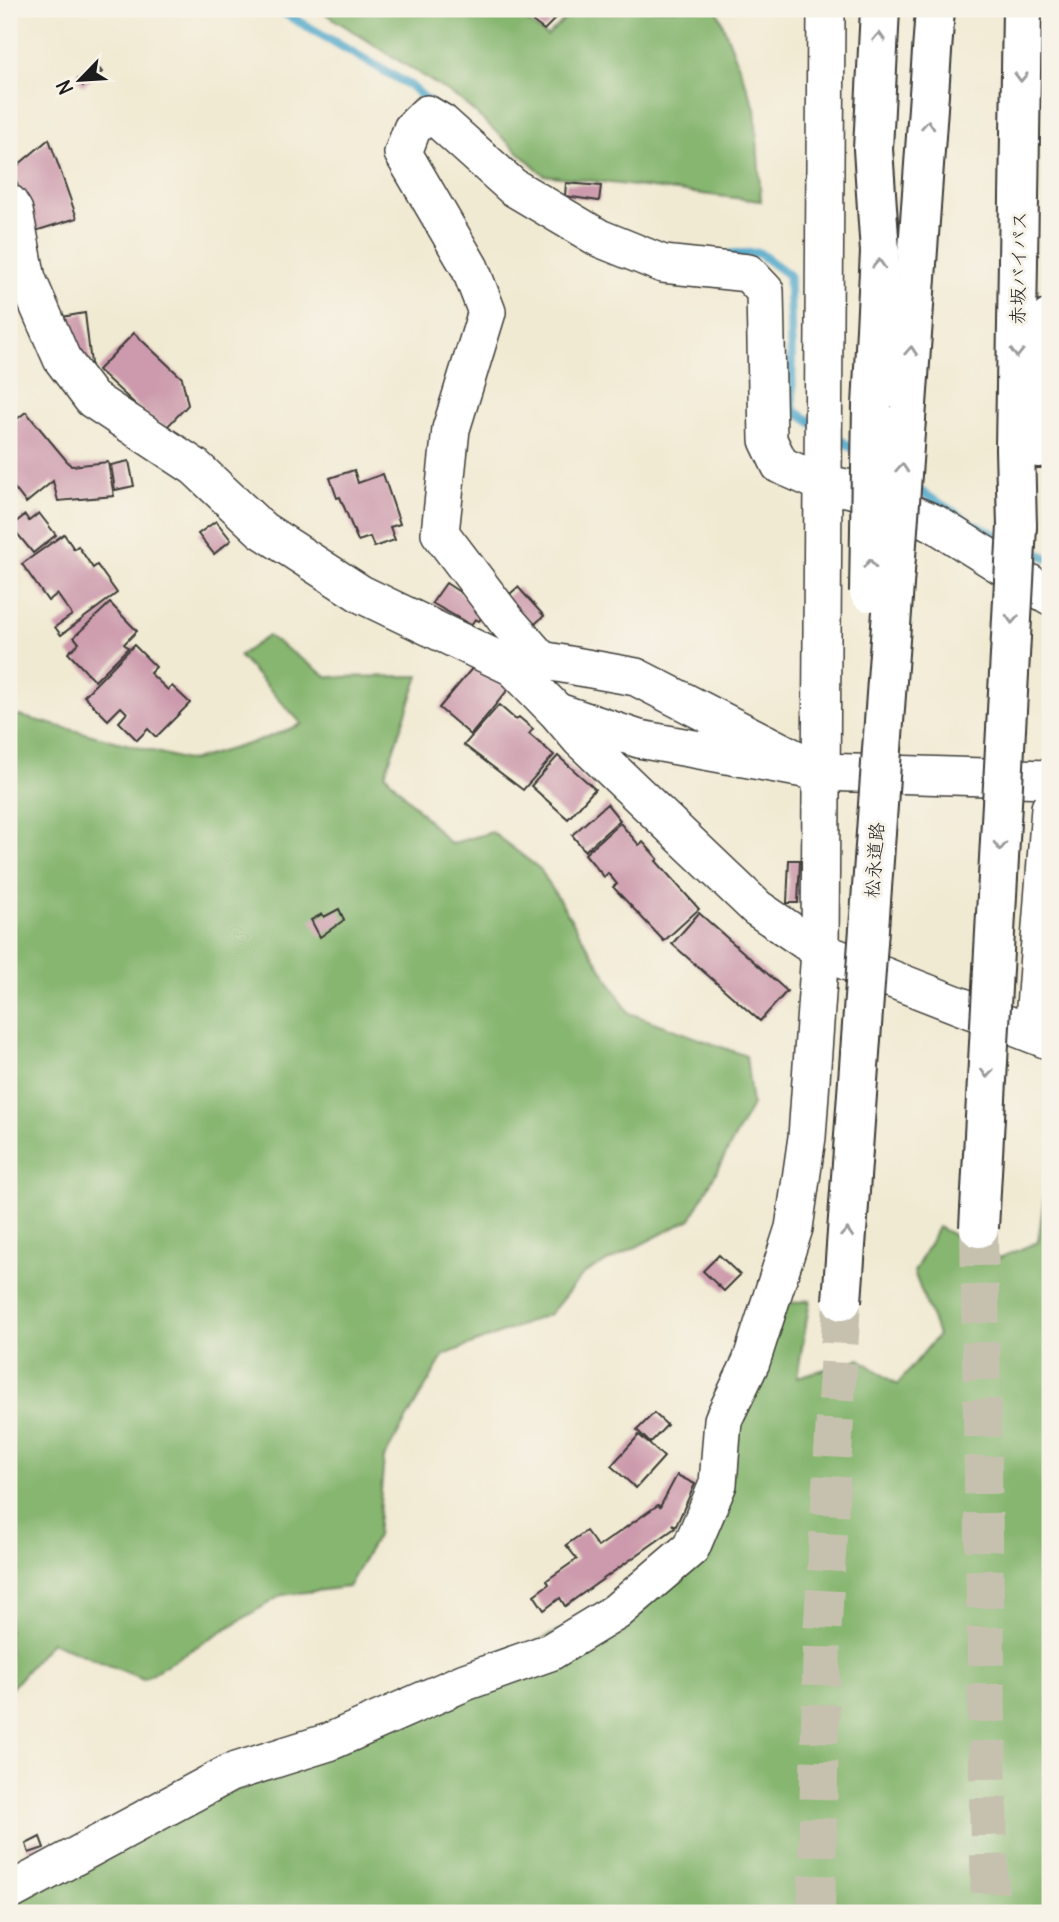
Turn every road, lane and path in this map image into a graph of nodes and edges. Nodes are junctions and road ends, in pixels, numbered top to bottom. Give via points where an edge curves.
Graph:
1 (826, 9) edge
2 (880, 9) edge
3 (935, 9) edge
4 (1022, 9) edge
5 (9, 203) edge
6 (1050, 318) edge
7 (889, 413) junction
8 (1027, 449) junction
9 (824, 484) junction
10 (1050, 596) edge
11 (557, 712) junction
12 (821, 772) junction
13 (1050, 779) edge
14 (1050, 808) edge
15 (820, 951) junction
16 (1042, 1037) edge
17 (979, 1228) tunnel mouth
18 (842, 1301) tunnel mouth
19 (9, 1892) edge

1 - 9 street
7 -> 2 highway via 873,149
7 -> 3 highway
4 -> 8 highway, 赤坂バイパス
5 - 11 street via 27,279 62,359 92,398 195,467 262,530 361,594 513,667
6 - 8 highway
18 -> 7 highway, 松永道路, bridge via 871,902 869,618
8 -> 17 highway, 赤坂バイパス, bridge via 1017,526
9 - 10 street via 852,489 934,523
9 - 12 street
9 - 12 street via 780,465 768,440 765,291 748,273 663,264 599,238 513,187 427,114 412,129 403,153 470,268 486,312 451,429 440,533 541,660 636,677
11 - 12 street via 639,739
11 - 15 street via 757,908
12 - 13 street
12 - 15 street
14 - 16 street
15 - 16 street
15 - 19 street via 807,1137 794,1228 751,1362 723,1420 718,1484 691,1548 616,1612 550,1651 465,1682 329,1742 230,1773

